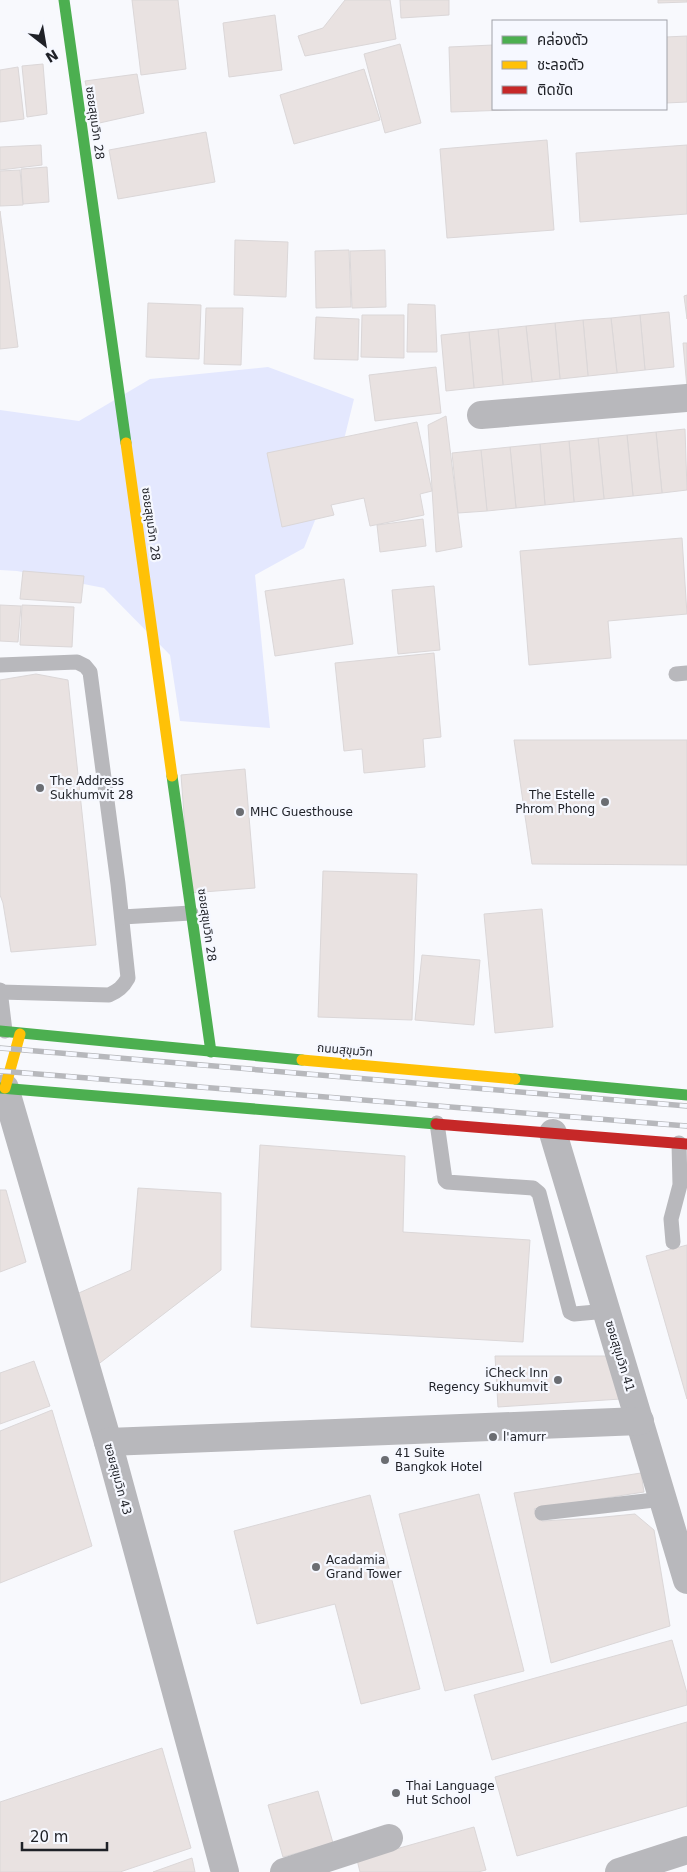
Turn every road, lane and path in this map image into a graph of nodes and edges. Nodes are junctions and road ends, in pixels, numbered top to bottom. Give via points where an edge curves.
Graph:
1 (64, 0) edge
2 (687, 398) edge
3 (481, 415) dead end
4 (0, 665) edge
5 (191, 913) junction
6 (122, 917) junction
7 (0, 991) edge
8 (8, 1032) edge
9 (211, 1052) junction
10 (3, 1088) edge
11 (687, 1095) edge
12 (437, 1123) junction
13 (552, 1133) junction
14 (683, 1143) edge
15 (673, 1242) dead end
16 (607, 1311) junction
17 (640, 1421) junction
18 (108, 1442) junction
19 (662, 1498) junction
20 (542, 1513) dead end
21 (687, 1580) edge
22 (389, 1838) dead end
23 (687, 1850) edge
24 (225, 1872) edge
25 (284, 1872) edge
26 (619, 1872) edge

1 - 5 main road, ซอยสุขุมวิท 28
2 - 3 street
4 - 6 lane via 78,662 90,672
5 - 6 lane
5 - 9 main road, ซอยสุขุมวิท 28
6 - 7 lane via 128,978 117,992 109,995
7 - 8 lane
8 - 9 main road, ถนนสุขุมวิท
8 - 10 main road
9 - 11 main road, ถนนสุขุมวิท
10 - 12 main road
10 - 18 street, ซอยสุขุมวิท 43
12 - 13 main road
12 - 16 lane via 444,1180 536,1190 570,1312
13 - 14 main road
13 - 16 street, ซอยสุขุมวิท 41
14 - 15 lane via 680,1185 671,1219
16 - 17 street, ซอยสุขุมวิท 41
17 - 18 street
17 - 19 street, ซอยสุขุมวิท 41
18 - 24 street, ซอยสุขุมวิท 43
19 - 20 lane
19 - 21 street, ซอยสุขุมวิท 41
22 - 25 street
23 - 26 street

